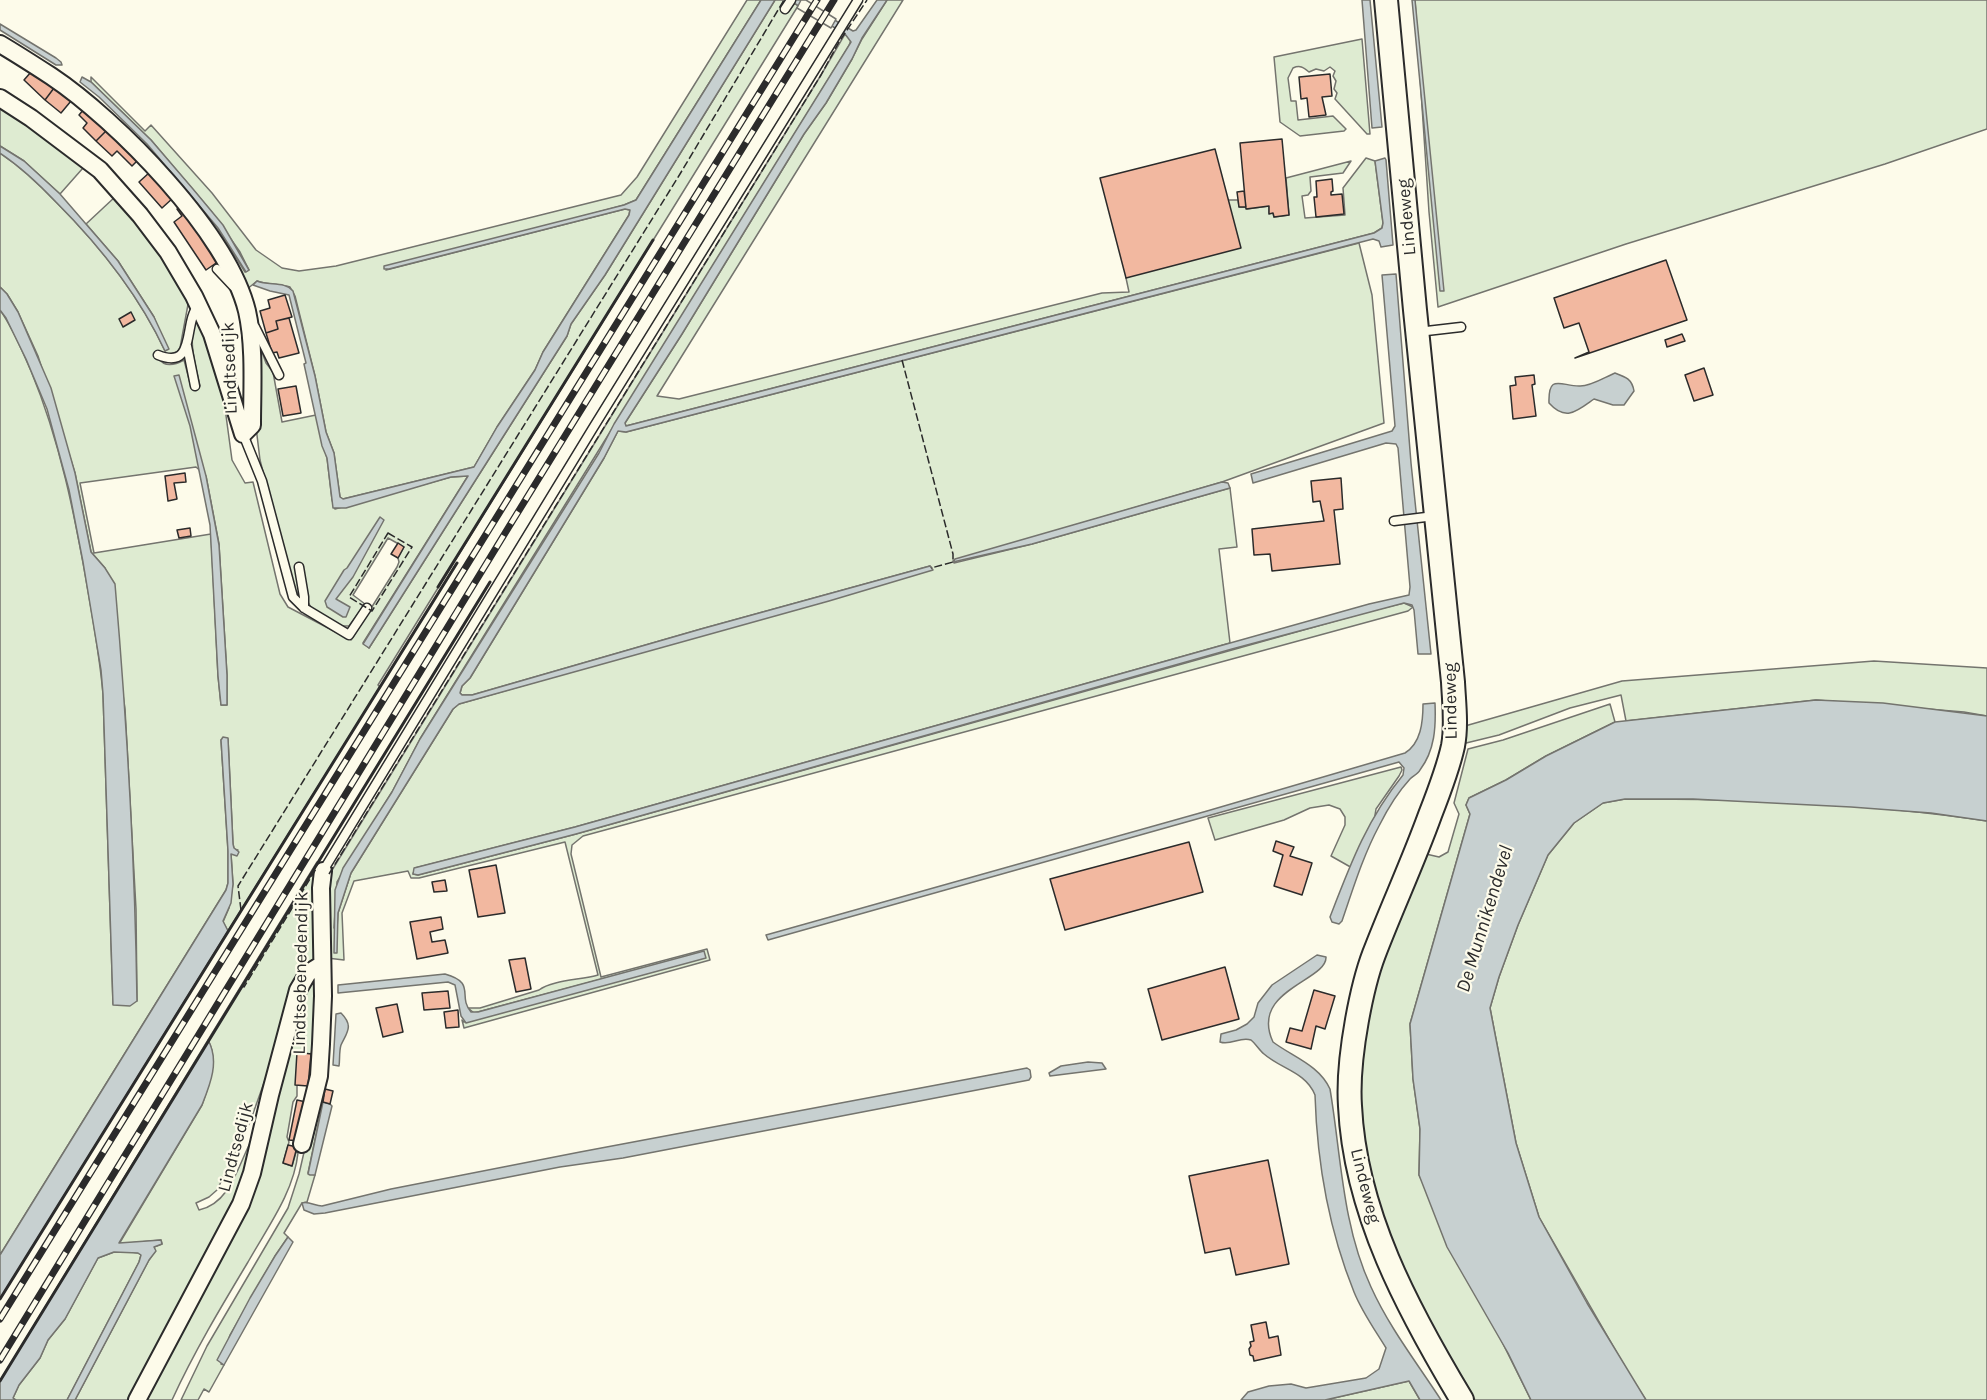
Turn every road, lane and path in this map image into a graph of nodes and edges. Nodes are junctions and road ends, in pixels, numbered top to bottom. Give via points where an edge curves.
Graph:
1 (791, 0) edge
2 (858, 0) edge
3 (1386, 0) edge
4 (785, 9) dead end
5 (0, 44) edge
6 (0, 98) edge
7 (217, 269) dead end
8 (240, 292) junction
9 (199, 305) junction
10 (247, 311) junction
11 (1461, 327) dead end
12 (1418, 332) junction
13 (187, 346) junction
14 (158, 355) dead end
15 (279, 375) dead end
16 (195, 386) dead end
17 (243, 434) junction
18 (1428, 517) junction
19 (1398, 521) dead end
20 (299, 567) dead end
21 (304, 608) junction
22 (367, 608) dead end
23 (323, 872) joint
24 (321, 965) junction
25 (302, 1144) dead end
26 (137, 1400) edge
27 (1462, 1400) edge

1 - 4 lane
2 - 23 lane
3 - 12 main road, Lindeweg
5 - 8 street, Lindtsedijk via 52,76 132,144 198,220 227,260
6 - 9 street, Lindtsedijk via 100,171 161,243
7 - 8 lane
8 - 10 street, Lindtsedijk
9 - 13 lane via 191,320
9 - 17 street, Lindtsedijk via 220,355
10 - 15 lane via 270,364
10 - 17 street, Lindtsedijk via 252,425
11 - 12 lane
12 - 18 main road, Lindeweg
13 - 14 lane via 174,357
13 - 16 lane
17 - 21 lane via 261,481 290,590
18 - 19 lane
18 - 27 main road, Lindeweg via 1453,682 1453,746 1408,874 1366,977 1353,1042 1350,1105 1358,1166 1375,1229 1409,1303
20 - 21 lane
21 - 22 lane via 349,634
23 - 24 street, Lindtsebenedendijk
24 - 25 street, Lindtsebenedendijk via 319,1076
24 - 26 street, Lindtsedijk via 308,973 298,990 241,1204

